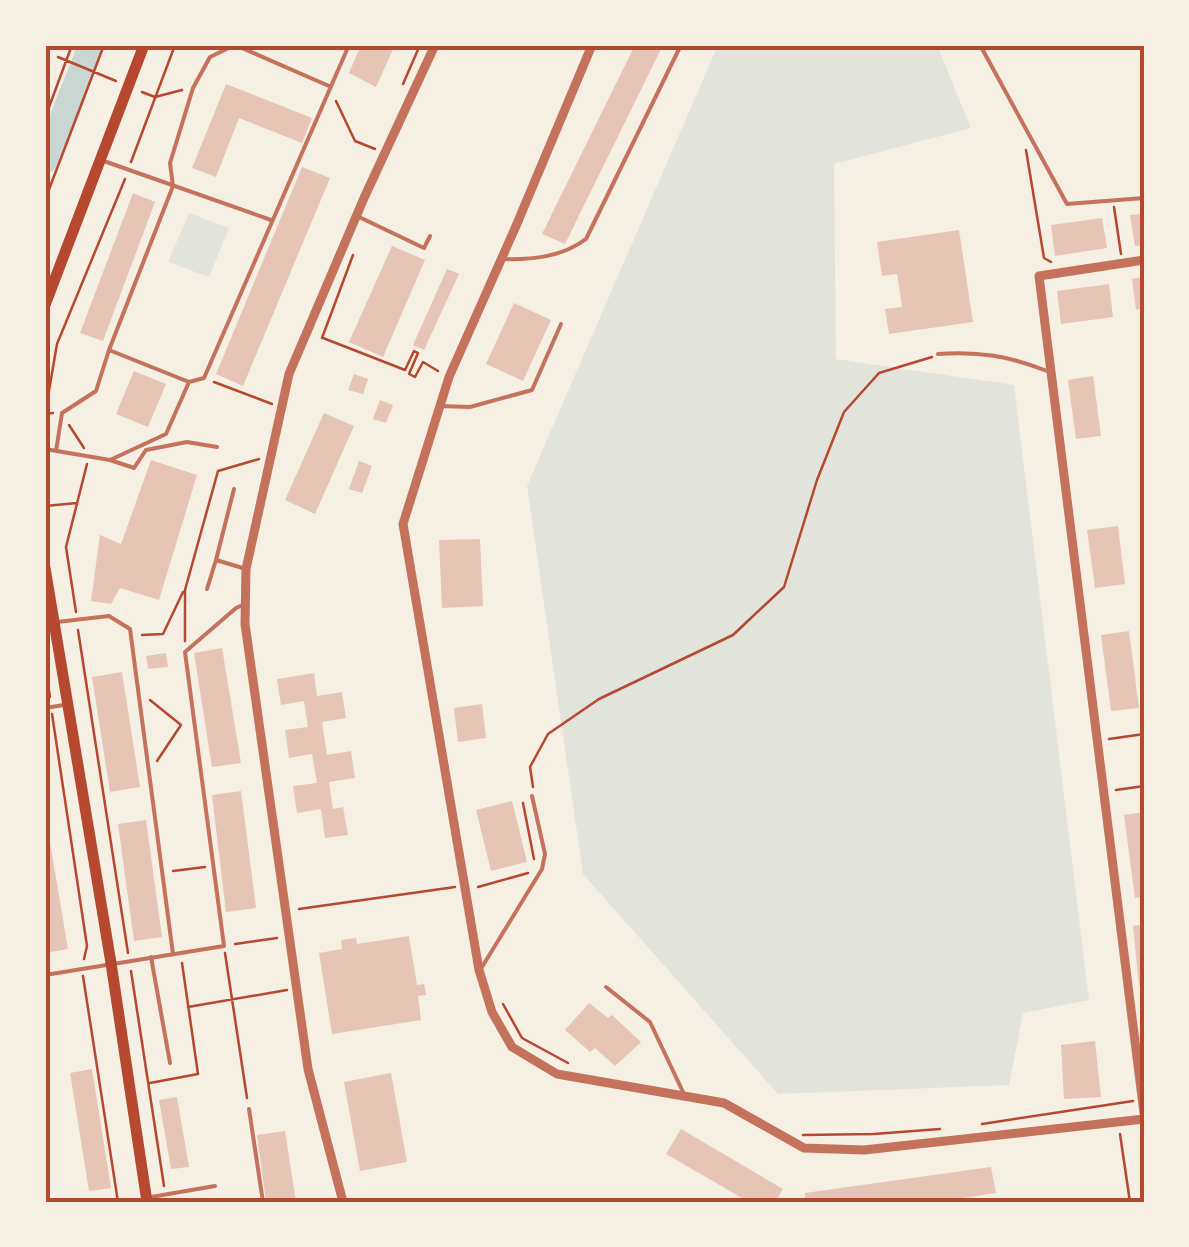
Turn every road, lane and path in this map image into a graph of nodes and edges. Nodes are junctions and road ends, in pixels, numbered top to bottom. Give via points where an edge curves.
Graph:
1 (72, 45) edge
2 (104, 45) edge
3 (144, 45) edge
4 (349, 45) edge
5 (420, 45) edge
6 (435, 45) edge
7 (592, 45) edge
8 (682, 45) edge
9 (980, 45) edge
10 (58, 57) dead end
11 (68, 63) junction
12 (88, 70) dead end
13 (329, 86) junction
14 (398, 97) dead end
15 (45, 118) edge
16 (376, 149) dead end
17 (1026, 150) dead end
18 (100, 160) junction
19 (173, 186) junction
20 (1144, 198) edge
21 (45, 200) edge
22 (1112, 200) junction
23 (356, 216) junction
24 (271, 220) junction
25 (430, 236) dead end
26 (356, 246) dead end
27 (1132, 254) dead end
28 (502, 259) junction
29 (1144, 260) edge
30 (1055, 265) dead end
31 (45, 305) edge
32 (561, 324) dead end
33 (109, 350) junction
34 (938, 354) joint
35 (1052, 373) junction
36 (449, 376) junction
37 (204, 378) junction
38 (189, 382) junction
39 (273, 405) dead end
40 (440, 406) junction
41 (217, 447) dead end
42 (45, 449) edge
43 (56, 451) junction
44 (263, 458) dead end
45 (110, 460) junction
46 (234, 489) dead end
47 (77, 503) dead end
48 (45, 506) edge
49 (216, 560) junction
50 (45, 568) edge
51 (246, 569) junction
52 (208, 589) dead end
53 (184, 590) junction
54 (246, 604) junction
55 (55, 622) junction
56 (131, 636) junction
57 (185, 652) junction
58 (45, 666) edge
59 (138, 690) junction
60 (69, 704) junction
61 (48, 708) edge
62 (1144, 734) edge
63 (1098, 742) junction
64 (149, 772) junction
65 (1144, 786) edge
66 (1104, 792) junction
67 (532, 796) junction
68 (200, 867) dead end
69 (162, 872) junction
70 (465, 886) junction
71 (297, 909) dead end
72 (279, 938) dead end
73 (224, 946) junction
74 (180, 953) junction
75 (172, 954) junction
76 (151, 957) junction
77 (111, 963) junction
78 (82, 968) junction
79 (478, 970) junction
80 (45, 974) edge
81 (606, 987) dead end
82 (286, 990) dead end
83 (232, 998) junction
84 (503, 1004) dead end
85 (188, 1006) junction
86 (567, 1062) dead end
87 (170, 1063) dead end
88 (148, 1083) dead end
89 (685, 1097) junction
90 (1142, 1100) edge
91 (248, 1110) joint
92 (1144, 1116) edge
93 (1119, 1122) junction
94 (969, 1127) dead end
95 (950, 1128) dead end
96 (802, 1134) dead end
97 (214, 1186) dead end
98 (147, 1200) edge
99 (118, 1202) edge
100 (262, 1202) edge
101 (343, 1202) edge
102 (1130, 1202) edge

1 - 11 path
2 - 21 path
3 - 18 main road
4 - 13 lane
5 - 14 path
6 - 23 street
7 - 28 street
8 - 28 lane via 586,239 537,258
9 - 22 lane via 1067,204
10 - 11 path
11 - 12 path
11 - 15 path
13 - 16 path via 354,141
13 - 19 lane via 235,45 210,57 170,162
13 - 24 lane
17 - 30 path via 1044,258
18 - 19 lane
18 - 31 main road
19 - 24 lane
19 - 33 lane
20 - 22 lane
22 - 27 path via 1121,255
23 - 25 lane via 424,248
23 - 51 street via 289,374
24 - 37 lane
26 - 36 path via 322,338 404,370 414,351 409,374 415,377 423,362
28 - 36 street
29 - 35 street via 1040,276
32 - 40 lane via 532,390 470,408
33 - 38 lane
33 - 43 lane via 96,391 62,413
34 - 35 lane via 977,351
34 - 67 path via 879,373 844,412 784,586 734,635 599,699 548,734 530,767
35 - 63 street
36 - 40 street
37 - 38 lane
37 - 39 path
38 - 45 lane via 166,434
40 - 70 street via 403,524
41 - 45 lane via 187,442 146,450 134,468
42 - 43 lane
43 - 45 lane
44 - 53 path via 218,471
46 - 49 lane
47 - 48 path
49 - 51 lane
49 - 52 lane
50 - 55 main road
51 - 54 street
53 - 56 path via 163,634
53 - 57 path
54 - 57 lane
54 - 101 street via 308,1070
55 - 56 lane via 110,616
55 - 60 main road
56 - 59 lane
57 - 73 lane
58 - 61 path
59 - 64 lane
59 - 64 path via 181,725
60 - 61 lane
60 - 77 main road
61 - 78 path via 87,946
62 - 63 path
63 - 66 street
64 - 69 lane
65 - 66 path
66 - 90 street
67 - 70 path via 523,801 536,867
67 - 79 lane via 545,854 542,869
68 - 69 path
69 - 75 lane
70 - 71 path
70 - 79 street
72 - 73 path
73 - 74 lane
73 - 83 path
74 - 75 lane
74 - 85 path
75 - 76 lane
76 - 77 lane
76 - 87 lane
77 - 78 lane
77 - 98 main road
78 - 80 lane
78 - 99 path
79 - 89 street via 512,1047 558,1074
81 - 89 lane via 650,1022
82 - 83 path
83 - 85 path
83 - 91 path
84 - 86 path via 522,1038
85 - 88 path via 198,1074
89 - 93 street via 724,1103 804,1148 864,1150
90 - 92 street
90 - 94 path
91 - 100 lane
92 - 93 street
93 - 102 path
95 - 96 path
97 - 98 lane

